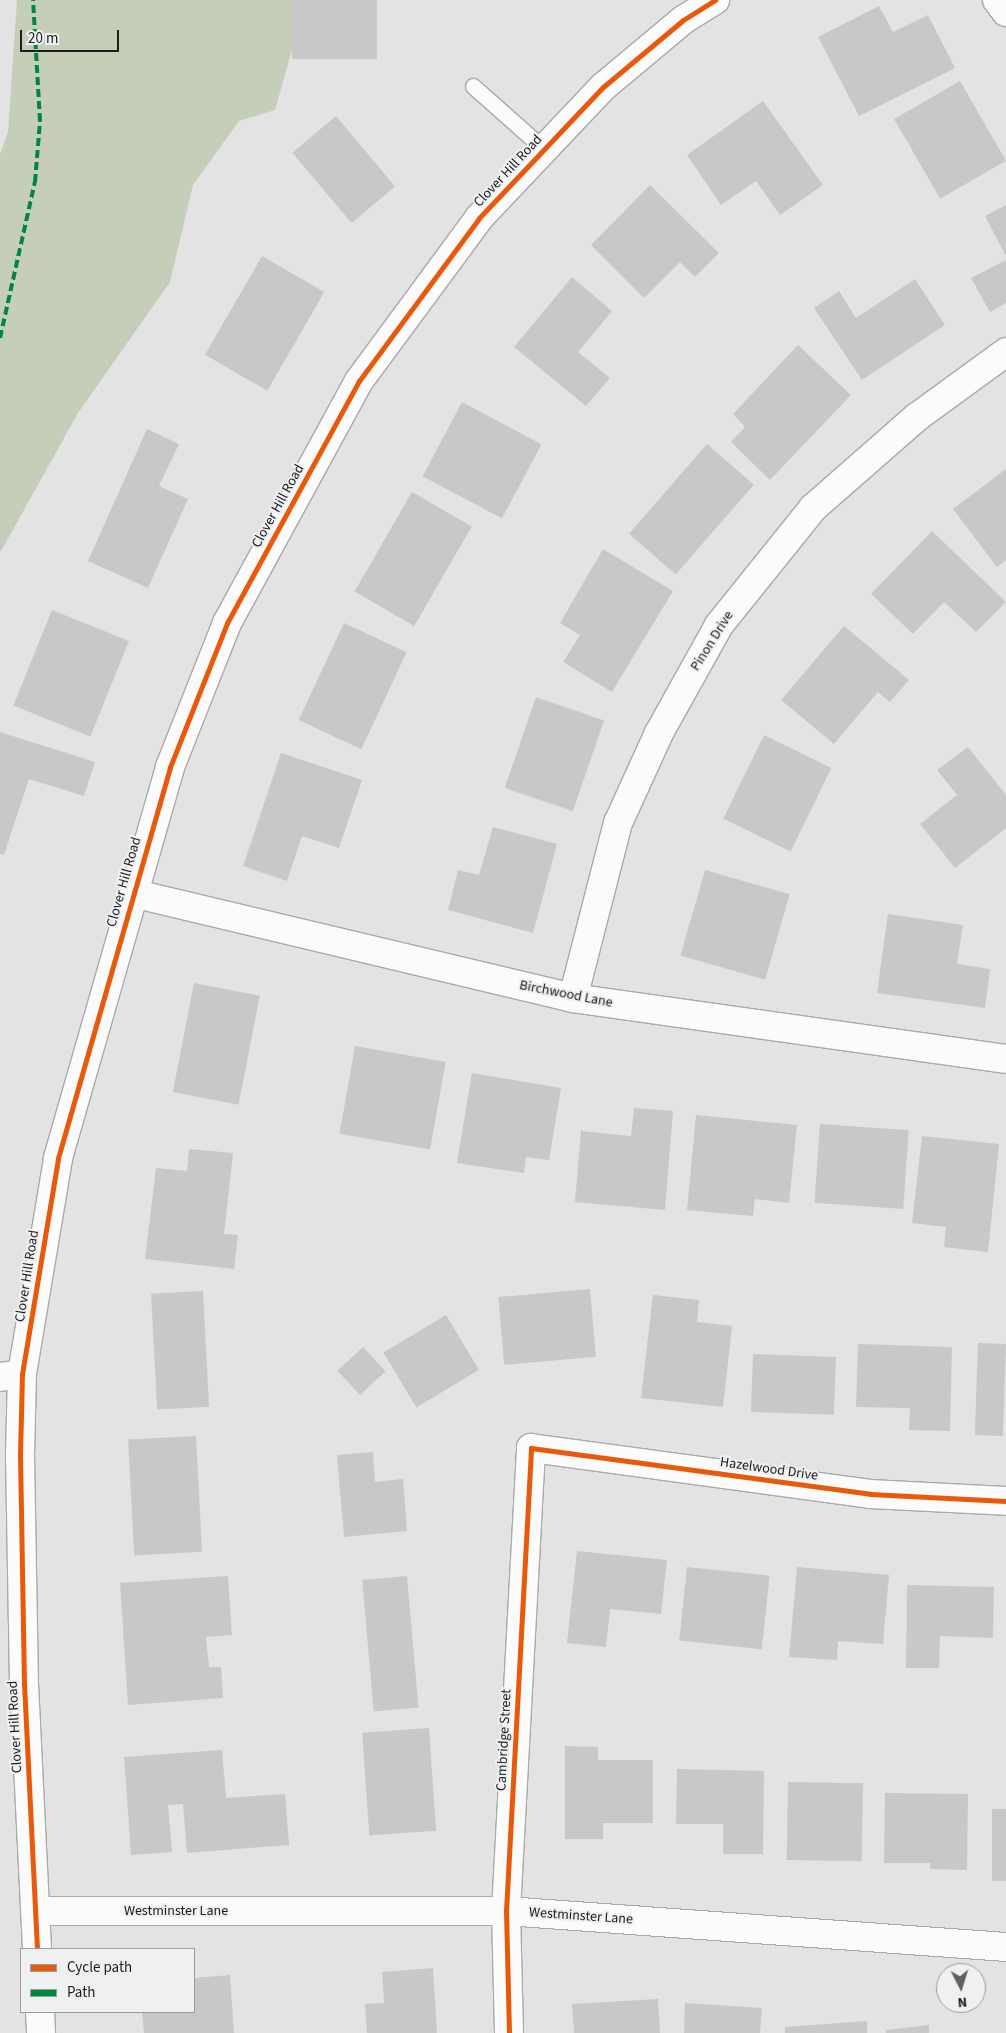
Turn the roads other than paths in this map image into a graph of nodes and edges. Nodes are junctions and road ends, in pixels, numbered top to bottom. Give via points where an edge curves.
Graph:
1 (715, 0) edge
2 (997, 0) edge
3 (1006, 12) edge
4 (473, 86) dead end
5 (544, 150) junction
6 (1006, 352) edge
7 (132, 893) junction
8 (573, 998) junction
9 (1006, 1060) edge
10 (11, 1375) edge
11 (531, 1448) joint
12 (1006, 1501) edge
13 (506, 1910) junction
14 (36, 1912) junction
15 (1006, 1947) edge
16 (37, 1948) edge
17 (40, 2013) edge
18 (41, 2033) edge
19 (509, 2033) edge

1 - 5 street, Clover Hill Road via 683,20 603,87
2 - 3 street
4 - 5 lane
5 - 7 street, Clover Hill Road via 479,218 359,381 227,623 170,767
6 - 8 street, Pinon Drive via 917,417 814,508 719,624 659,733 618,823
7 - 8 street, Birchwood Lane
7 - 10 street, Clover Hill Road via 58,1158
8 - 9 street, Birchwood Lane
10 - 14 street, Clover Hill Road via 20,1455 24,1684
11 - 12 street, Hazelwood Drive via 870,1494
11 - 13 street, Cambridge Street
13 - 14 street, Westminster Lane
13 - 15 street, Westminster Lane
13 - 19 street, Cambridge Street
14 - 16 street, Clover Hill Road
17 - 18 street

